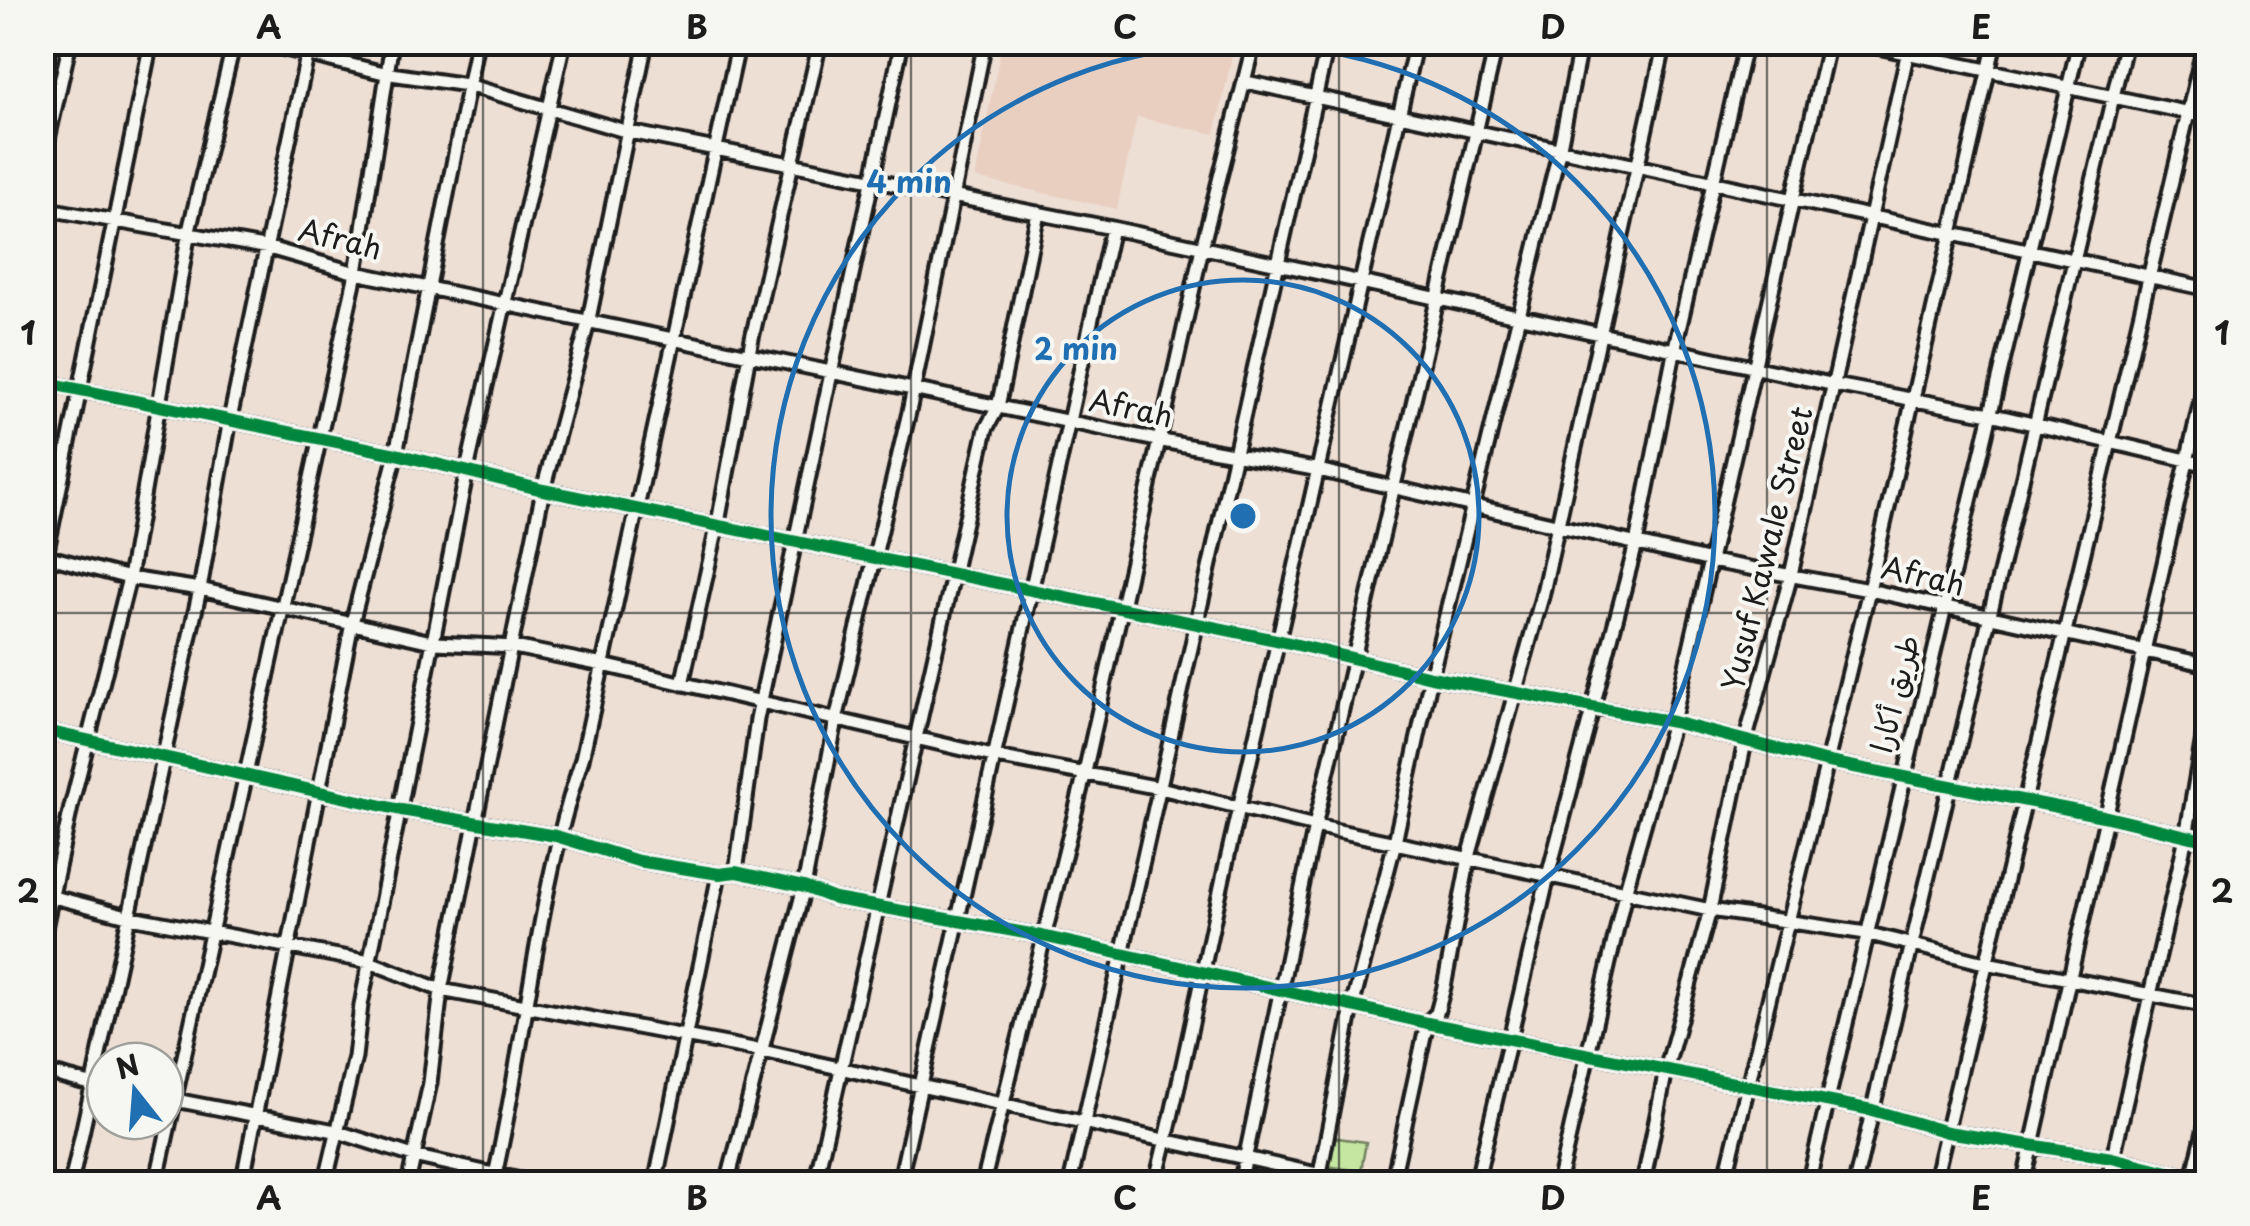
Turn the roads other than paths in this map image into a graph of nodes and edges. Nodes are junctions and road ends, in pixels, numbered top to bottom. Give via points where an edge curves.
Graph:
1 (70, 42) edge
2 (152, 42) edge
3 (234, 42) edge
4 (256, 42) edge
5 (310, 42) edge
6 (392, 42) edge
7 (477, 42) edge
8 (564, 42) edge
9 (646, 42) edge
10 (739, 42) edge
11 (820, 42) edge
12 (902, 42) edge
13 (985, 42) edge
14 (1254, 42) edge
15 (1328, 42) edge
16 (1416, 42) edge
17 (1497, 42) edge
18 (1580, 42) edge
19 (1665, 42) edge
20 (1746, 42) edge
21 (1829, 42) edge
22 (1854, 42) edge
23 (1995, 42) edge
24 (2078, 42) edge
25 (2126, 42) edge
26 (2205, 42) edge
27 (1909, 48) edge
28 (307, 57) junction
29 (1988, 71) junction
30 (384, 73) junction
31 (1246, 82) junction
32 (467, 85) junction
33 (2069, 88) junction
34 (2113, 98) junction
35 (1315, 100) junction
36 (550, 111) junction
37 (1399, 114) junction
38 (2190, 114) junction
39 (2208, 118) edge
40 (625, 131) junction
41 (1479, 133) junction
42 (715, 149) junction
43 (1559, 152) junction
44 (793, 164) junction
45 (42, 166) edge
46 (1640, 169) junction
47 (873, 180) junction
48 (1712, 185) junction
49 (952, 196) junction
50 (1793, 198) junction
51 (42, 208) edge
52 (1038, 213) junction
53 (1873, 216) junction
54 (115, 220) junction
55 (1112, 228) junction
56 (189, 232) junction
57 (1952, 234) junction
58 (269, 248) junction
59 (1202, 248) junction
60 (2030, 250) junction
61 (2074, 262) junction
62 (1275, 264) junction
63 (356, 273) junction
64 (2151, 276) junction
65 (1361, 283) junction
66 (428, 284) junction
67 (2208, 289) edge
68 (1439, 297) junction
69 (506, 305) junction
70 (1518, 316) junction
71 (589, 320) junction
72 (1600, 332) junction
73 (674, 337) junction
74 (1674, 347) junction
75 (749, 352) junction
76 (1754, 365) junction
77 (2208, 369) edge
78 (832, 371) junction
79 (42, 382) edge
80 (1834, 385) junction
81 (914, 389) junction
82 (82, 391) junction
83 (1912, 400) junction
84 (162, 406) junction
85 (998, 407) junction
86 (1990, 414) junction
87 (230, 419) junction
88 (1069, 421) junction
89 (2034, 426) junction
90 (320, 437) junction
91 (1158, 440) junction
92 (2110, 442) junction
93 (396, 454) junction
94 (1236, 456) junction
95 (2184, 461) junction
96 (2208, 466) edge
97 (1314, 469) junction
98 (468, 470) junction
99 (1393, 489) junction
100 (543, 490) junction
101 (1473, 507) junction
102 (638, 509) junction
103 (718, 523) junction
104 (1557, 526) junction
105 (796, 540) junction
106 (1636, 544) junction
107 (45, 555) edge
108 (876, 556) junction
109 (1711, 561) junction
110 (955, 573) junction
111 (42, 576) edge
112 (1791, 576) junction
113 (129, 578) junction
114 (200, 589) junction
115 (1034, 590) junction
116 (1869, 590) junction
117 (1944, 606) junction
118 (280, 608) junction
119 (1121, 608) junction
120 (1988, 617) junction
121 (352, 623) junction
122 (1198, 624) junction
123 (2068, 632) junction
124 (1282, 640) junction
125 (436, 644) junction
126 (514, 646) junction
127 (2142, 652) junction
128 (1354, 659) junction
129 (603, 665) junction
130 (2208, 665) edge
131 (1431, 677) junction
132 (682, 684) junction
133 (1517, 694) junction
134 (762, 702) junction
135 (2208, 708) edge
136 (1592, 709) junction
137 (836, 720) junction
138 (1673, 722) junction
139 (42, 730) edge
140 (918, 739) junction
141 (90, 740) junction
142 (1745, 742) junction
143 (164, 756) junction
144 (997, 758) junction
145 (1824, 762) junction
146 (1085, 772) junction
147 (1902, 774) junction
148 (244, 776) junction
149 (1950, 784) junction
150 (1160, 788) junction
151 (322, 793) junction
152 (2023, 801) junction
153 (1239, 808) junction
154 (400, 810) junction
155 (2103, 816) junction
156 (476, 824) junction
157 (1315, 826) junction
158 (556, 836) junction
159 (2186, 837) junction
160 (2208, 841) edge
161 (1396, 842) junction
162 (1469, 857) junction
163 (736, 872) junction
164 (1549, 872) junction
165 (720, 874) junction
166 (804, 887) junction
167 (1626, 889) junction
168 (47, 895) edge
169 (878, 905) junction
170 (1710, 910) junction
171 (130, 917) junction
172 (1787, 918) junction
173 (959, 922) junction
174 (210, 931) junction
175 (1866, 934) junction
176 (1042, 936) junction
177 (42, 942) edge
178 (1910, 944) junction
179 (287, 949) junction
180 (1120, 954) junction
181 (370, 962) junction
182 (1986, 962) junction
183 (1202, 974) junction
184 (2069, 978) junction
185 (1279, 989) junction
186 (441, 990) junction
187 (2150, 994) junction
188 (2208, 1006) edge
189 (1352, 1007) junction
190 (529, 1009) junction
191 (1427, 1023) junction
192 (684, 1039) junction
193 (1510, 1040) junction
194 (100, 1041) edge
195 (184, 1041) edge
196 (758, 1050) junction
197 (1588, 1051) junction
198 (1666, 1070) junction
199 (42, 1071) edge
200 (840, 1071) junction
201 (85, 1085) edge
202 (1749, 1086) junction
203 (922, 1088) junction
204 (185, 1102) edge
205 (1002, 1104) junction
206 (1828, 1104) junction
207 (85, 1108) edge
208 (1872, 1110) junction
209 (2208, 1114) edge
210 (256, 1115) junction
211 (1086, 1123) junction
212 (335, 1131) junction
213 (1946, 1132) junction
214 (1166, 1140) junction
215 (164, 1141) edge
216 (2032, 1147) junction
217 (413, 1156) junction
218 (2112, 1158) junction
219 (1245, 1160) junction
220 (1319, 1178) edge
221 (494, 1180) edge
222 (2193, 1181) edge
223 (2208, 1182) edge
224 (71, 1184) edge
225 (156, 1184) edge
226 (242, 1184) edge
227 (324, 1184) edge
228 (408, 1184) edge
229 (538, 1184) edge
230 (654, 1184) edge
231 (727, 1184) edge
232 (816, 1184) edge
233 (899, 1184) edge
234 (983, 1184) edge
235 (1070, 1184) edge
236 (1155, 1184) edge
237 (1240, 1184) edge
238 (1362, 1184) edge
239 (1392, 1184) edge
240 (1476, 1184) edge
241 (1558, 1184) edge
242 (1643, 1184) edge
243 (1724, 1184) edge
244 (1808, 1184) edge
245 (1855, 1184) edge
246 (1934, 1184) edge
247 (2022, 1184) edge
248 (2107, 1184) edge

1 - 45 street
2 - 54 street
3 - 56 street
4 - 28 street
5 - 28 street
6 - 30 street
7 - 32 street
8 - 36 street
9 - 40 street
10 - 42 street
11 - 44 street
12 - 47 street
13 - 49 street
14 - 31 street
15 - 35 street
16 - 37 street
17 - 41 street
18 - 43 street
19 - 46 street
20 - 48 street
21 - 50 street
22 - 27 street
23 - 29 street
24 - 33 street, طريق أكارا
25 - 34 street
26 - 38 street
27 - 29 street
27 - 53 street, Yusuf Kawale Street
28 - 30 street
28 - 58 street
29 - 33 street
29 - 57 street
30 - 32 street
30 - 63 street
31 - 35 street
31 - 59 street
32 - 36 street
32 - 66 street
33 - 34 street
33 - 60 street, طريق أكارا
34 - 38 street
34 - 61 street
35 - 37 street
35 - 62 street
36 - 40 street
36 - 69 street
37 - 41 street
37 - 65 street
38 - 39 street
38 - 64 street
40 - 42 street
40 - 71 street
41 - 43 street
41 - 68 street
42 - 44 street
42 - 73 street
43 - 46 street
43 - 70 street
44 - 47 street
44 - 75 street
46 - 48 street
46 - 72 street
47 - 49 street
47 - 78 street
48 - 50 street
48 - 74 street
49 - 52 street
49 - 81 street
50 - 53 street
50 - 76 street
51 - 54 street, Afrah
52 - 55 street
52 - 85 street
53 - 57 street
53 - 80 street, Yusuf Kawale Street
54 - 56 street, Afrah
54 - 82 street
55 - 59 street
55 - 88 street
56 - 58 street, Afrah
56 - 84 street
57 - 60 street
57 - 83 street
58 - 63 street, Afrah
58 - 87 street
59 - 62 street
59 - 91 street
60 - 61 street
60 - 86 street, طريق أكارا
61 - 64 street
61 - 89 street
62 - 65 street
62 - 94 street
63 - 66 street, Afrah
63 - 90 street
64 - 67 street
64 - 92 street
65 - 68 street
65 - 97 street
66 - 69 street, Afrah
66 - 93 street
68 - 70 street
68 - 99 street
69 - 71 street, Afrah
69 - 98 street
70 - 72 street
70 - 101 street
71 - 73 street, Afrah
71 - 100 street
72 - 74 street
72 - 104 street
73 - 75 street, Afrah
73 - 102 street
74 - 76 street
74 - 106 street
75 - 78 street, Afrah
75 - 103 street
76 - 80 street
76 - 109 street
77 - 95 street
78 - 81 street, Afrah
78 - 105 street
79 - 82 street
80 - 83 street
80 - 112 street, Yusuf Kawale Street
81 - 85 street, Afrah
81 - 108 street
82 - 84 street
82 - 107 street
83 - 86 street
83 - 116 street
84 - 87 street
84 - 113 street
85 - 88 street, Afrah
85 - 110 street via 986,429
86 - 89 street
86 - 117 street, طريق أكارا
87 - 90 street
87 - 114 street
88 - 91 street, Afrah
88 - 115 street
89 - 92 street
89 - 120 street
90 - 93 street
90 - 118 street
91 - 94 street, Afrah
91 - 119 street
92 - 95 street
92 - 123 street
93 - 98 street
93 - 121 street
94 - 97 street, Afrah
94 - 122 street
95 - 96 street
95 - 127 street
97 - 99 street, Afrah
97 - 124 street
98 - 100 street
98 - 125 street
99 - 101 street, Afrah
99 - 128 street
100 - 102 street
100 - 126 street
101 - 104 street, Afrah
101 - 131 street
102 - 103 street
102 - 129 street
103 - 105 street
103 - 132 street
104 - 106 street, Afrah
104 - 133 street
105 - 108 street
105 - 134 street
106 - 109 street, Afrah
106 - 136 street
107 - 111 street
107 - 113 street
108 - 110 street
108 - 137 street
109 - 112 street, Afrah
109 - 138 street
110 - 115 street
110 - 140 street
112 - 116 street, Afrah
112 - 142 street, Yusuf Kawale Street
113 - 114 street
113 - 141 street
114 - 118 street
114 - 143 street
115 - 119 street
115 - 144 street
116 - 117 street, Afrah
116 - 145 street
117 - 120 street, Afrah
117 - 147 street, طريق أكارا
118 - 121 street
118 - 148 street
119 - 122 street
119 - 146 street
120 - 123 street, Afrah
120 - 149 street
121 - 125 street
121 - 151 street
122 - 124 street
122 - 150 street
123 - 127 street, Afrah
123 - 152 street
124 - 128 street
124 - 153 street
125 - 126 street
125 - 154 street
126 - 129 street
126 - 156 street
127 - 130 street, Afrah
127 - 155 street
128 - 131 street
128 - 157 street
129 - 132 street
129 - 158 street
131 - 133 street
131 - 161 street
132 - 134 street
133 - 136 street
133 - 162 street
134 - 137 street
134 - 163 street
135 - 159 street
136 - 138 street
136 - 164 street
137 - 140 street
137 - 166 street
138 - 142 street
138 - 167 street
139 - 141 street
140 - 144 street
140 - 169 street
141 - 143 street
141 - 168 street
142 - 145 street
142 - 170 street, Yusuf Kawale Street
143 - 148 street
143 - 171 street
144 - 146 street
144 - 173 street
145 - 147 street
145 - 172 street
146 - 150 street
146 - 176 street
147 - 149 street
147 - 175 street, طريق أكارا
148 - 151 street
148 - 174 street
149 - 152 street
149 - 178 street
150 - 153 street
150 - 180 street
151 - 154 street
151 - 179 street
152 - 155 street
152 - 182 street
153 - 157 street
153 - 183 street
154 - 156 street
154 - 181 street
155 - 159 street
155 - 184 street
156 - 158 street
156 - 186 street
157 - 161 street
157 - 185 street
158 - 165 street via 638,861
158 - 190 street
159 - 160 street
159 - 187 street
161 - 162 street
161 - 189 street
162 - 164 street
162 - 191 street via 1444,987
163 - 165 street
163 - 166 street
164 - 167 street
164 - 193 street
165 - 192 street
166 - 169 street
166 - 196 street
167 - 170 street
167 - 197 street
168 - 171 street
168 - 177 street
169 - 173 street
169 - 200 street
170 - 172 street
170 - 198 street, Yusuf Kawale Street
171 - 174 street
171 - 194 street
172 - 175 street
172 - 202 street
173 - 176 street
173 - 203 street
174 - 179 street
174 - 195 street
175 - 178 street
175 - 206 street, طريق أكارا
176 - 180 street
176 - 205 street
178 - 182 street
178 - 208 street
179 - 181 street
179 - 210 street
180 - 183 street
180 - 211 street
181 - 186 street
181 - 212 street via 356,1057
182 - 184 street
182 - 213 street
183 - 185 street
183 - 214 street
184 - 187 street
184 - 216 street
185 - 189 street
185 - 219 street
186 - 190 street
186 - 217 street
187 - 188 street
187 - 218 street
189 - 191 street
189 - 220 street
190 - 192 street
190 - 221 street
191 - 193 street
191 - 239 street
192 - 196 street
192 - 230 street
193 - 197 street
193 - 240 street
196 - 200 street
196 - 231 street
197 - 198 street
197 - 241 street
198 - 202 street
198 - 242 street, Yusuf Kawale Street
199 - 201 street
200 - 203 street
200 - 232 street
202 - 206 street
202 - 243 street
203 - 205 street
203 - 233 street
204 - 210 street
205 - 211 street
205 - 234 street
206 - 208 street
206 - 244 street, طريق أكارا
207 - 224 street
208 - 213 street
208 - 245 street
209 - 222 street
210 - 212 street
210 - 226 street
211 - 214 street
211 - 235 street
212 - 217 street
212 - 227 street
213 - 216 street
213 - 246 street
214 - 219 street
214 - 236 street
215 - 225 street
216 - 218 street
216 - 247 street
217 - 221 street via 452,1161
217 - 228 street
218 - 222 street
218 - 248 street
219 - 220 street
219 - 237 street
220 - 238 street
221 - 229 street
222 - 223 street

